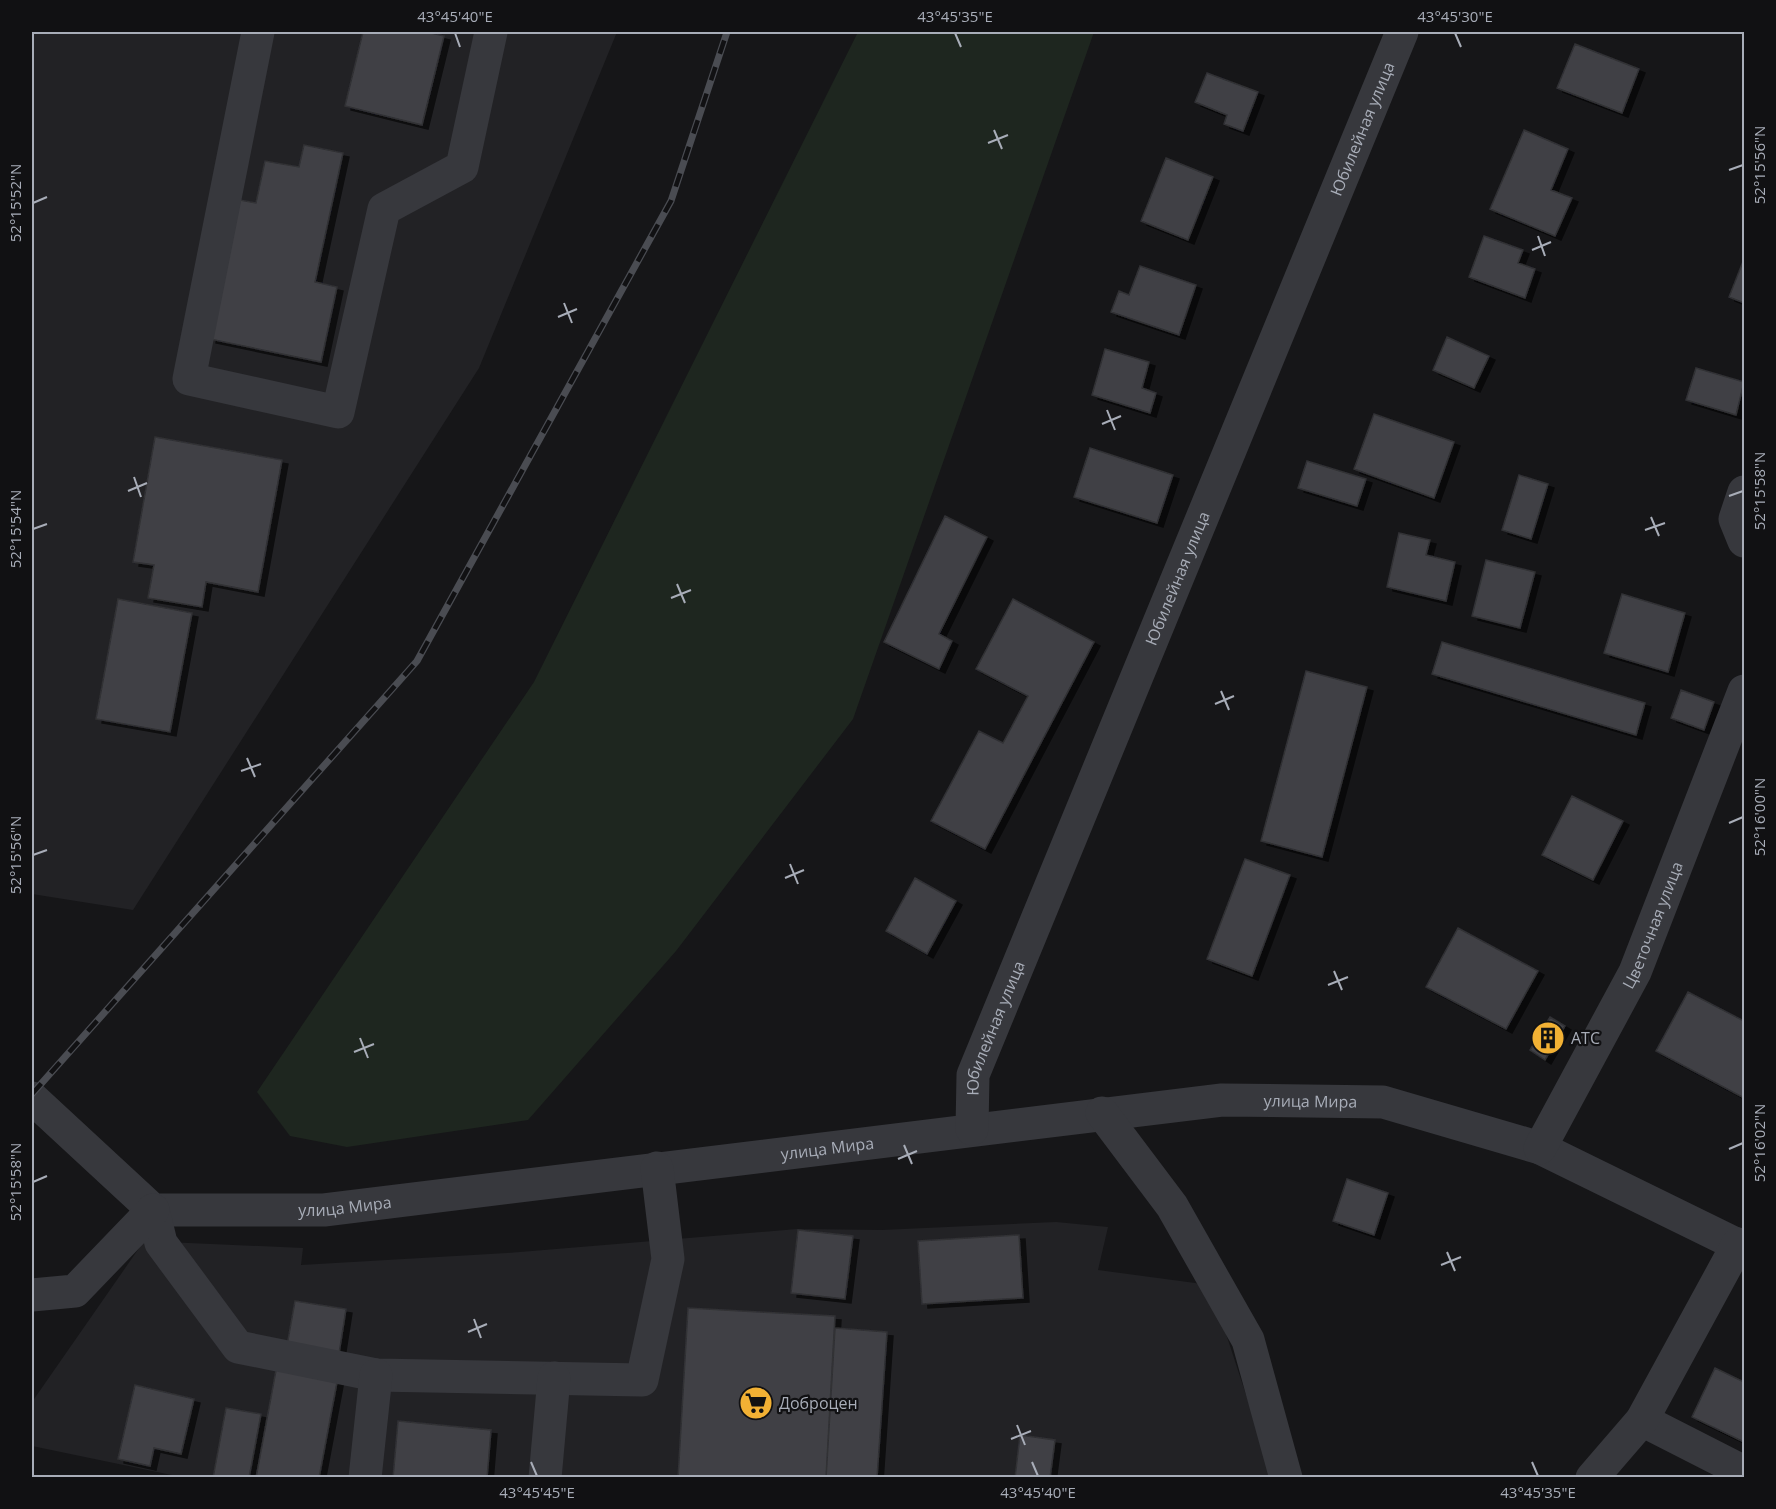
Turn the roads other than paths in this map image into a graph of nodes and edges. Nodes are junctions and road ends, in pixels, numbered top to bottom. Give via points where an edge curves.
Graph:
1 (258, 32) edge
2 (491, 32) edge
3 (1402, 32) edge
4 (1744, 492) edge
5 (1744, 540) edge
6 (1744, 691) edge
7 (32, 1098) edge
8 (1102, 1113) junction
9 (972, 1129) junction
10 (1540, 1148) junction
11 (657, 1168) junction
12 (153, 1210) junction
13 (1741, 1246) edge
14 (32, 1295) edge
15 (376, 1375) junction
16 (554, 1378) junction
17 (1642, 1420) junction
18 (1744, 1473) edge
19 (365, 1478) edge
20 (545, 1478) edge
21 (1286, 1478) edge
22 (1592, 1478) edge

1 - 2 street via 189,379 338,412 384,209 462,167
3 - 9 street, Юбилейная улица via 974,1075
4 - 5 street via 1735,519
6 - 10 street, Цветочная улица via 1635,972
7 - 12 street
8 - 9 street, улица Мира
8 - 10 street, улица Мира via 1222,1100 1383,1102
8 - 21 street via 1172,1206 1248,1340
9 - 11 street, улица Мира
10 - 13 street, улица Мира
11 - 12 street, улица Мира via 324,1210
11 - 16 street via 668,1259 642,1380
12 - 14 street via 75,1291
12 - 15 street via 161,1243 238,1347
13 - 17 street
15 - 16 street
15 - 19 street
16 - 20 street
17 - 18 street
17 - 22 street

